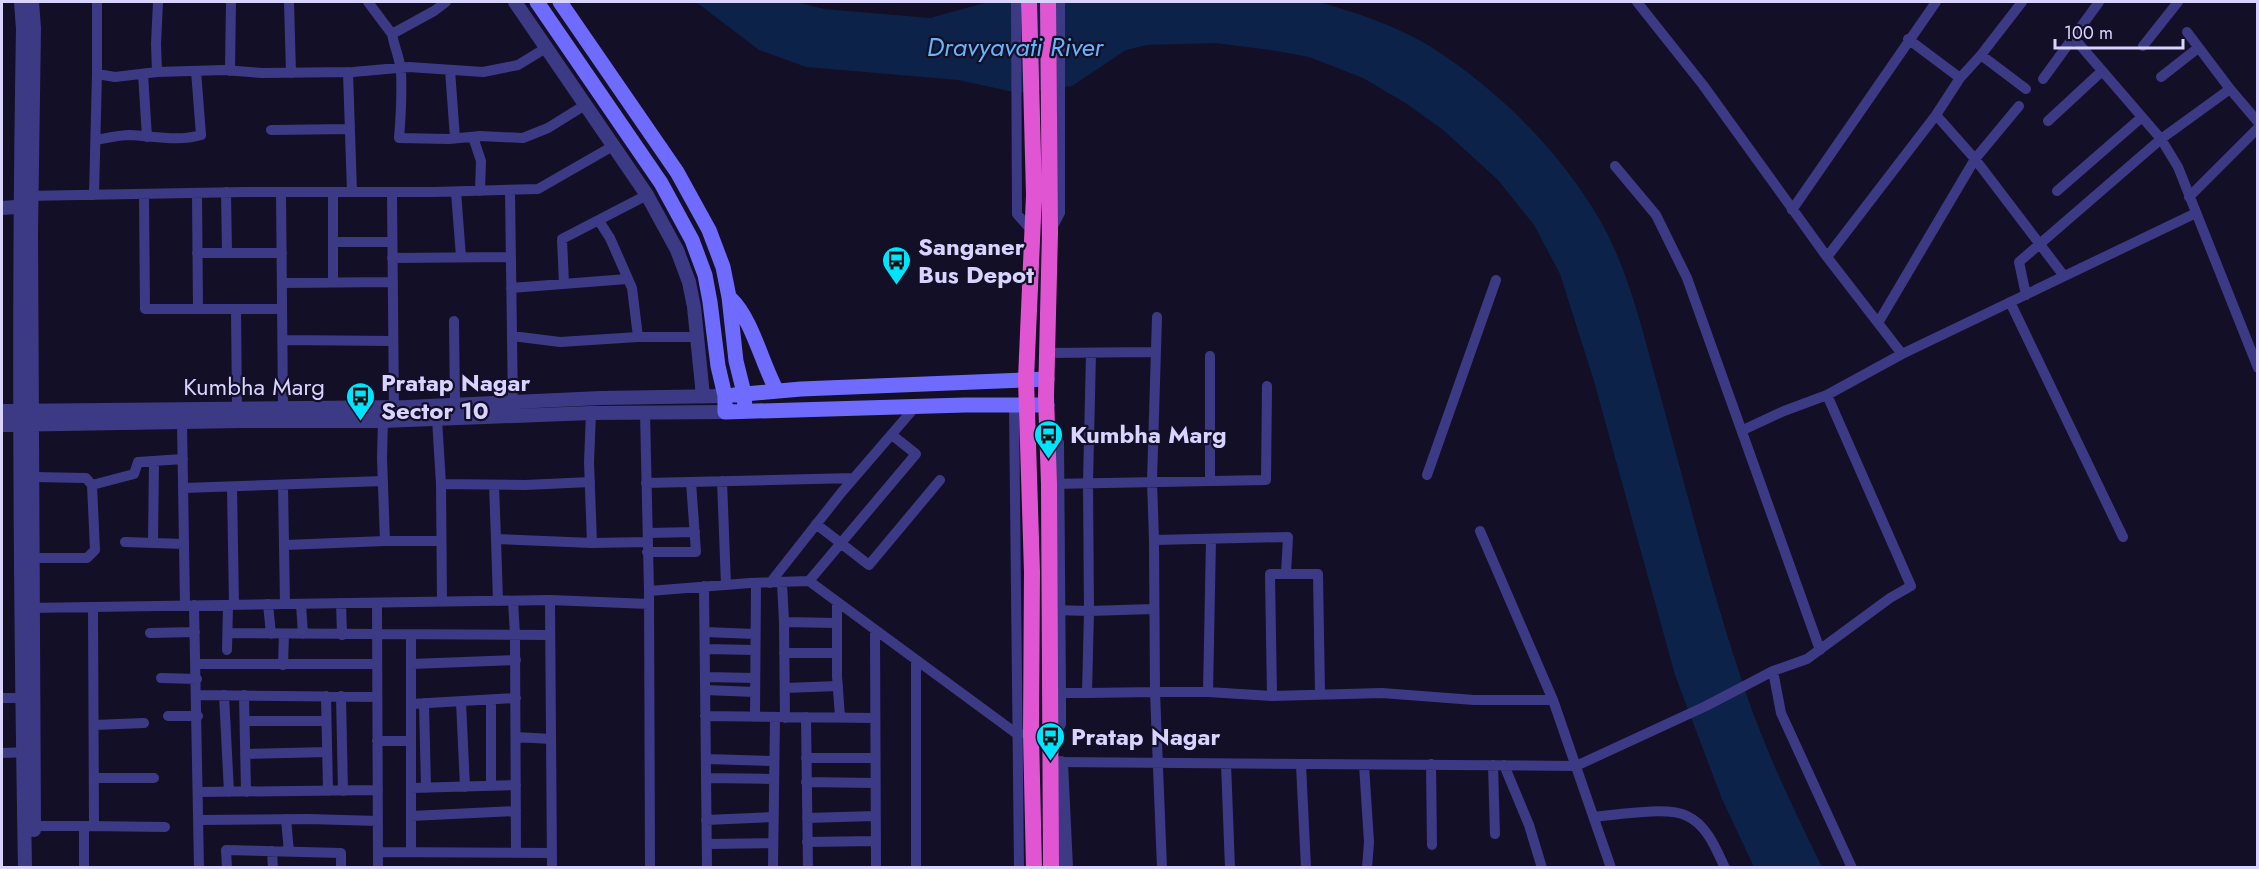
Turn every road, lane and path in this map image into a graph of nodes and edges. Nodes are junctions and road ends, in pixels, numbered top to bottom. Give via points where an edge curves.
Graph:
1 (21, 2) edge
2 (32, 2) edge
3 (97, 2) edge
4 (158, 2) edge
5 (231, 2) edge
6 (289, 2) edge
7 (368, 2) edge
8 (515, 2) edge
9 (537, 2) edge
10 (560, 2) edge
11 (1016, 2) edge
12 (1029, 2) edge
13 (1048, 2) edge
14 (1060, 2) edge
15 (1637, 2) edge
16 (1936, 2) edge
17 (2022, 2) edge
18 (2099, 2) edge
19 (2178, 2) edge
20 (442, 3) edge
21 (2187, 32) dead end
22 (392, 34) junction
23 (2073, 37) junction
24 (1908, 39) junction
25 (2143, 46) dead end
26 (546, 48) junction
27 (2198, 48) junction
28 (1981, 55) junction
29 (400, 68) junction
30 (450, 70) junction
31 (196, 71) junction
32 (230, 71) junction
33 (2102, 71) junction
34 (157, 72) junction
35 (348, 72) junction
36 (291, 73) junction
37 (96, 74) junction
38 (143, 74) junction
39 (2161, 77) dead end
40 (1960, 78) junction
41 (2043, 79) dead end
42 (2026, 89) dead end
43 (2230, 89) junction
44 (585, 105) junction
45 (2019, 106) dead end
46 (1936, 115) junction
47 (2142, 117) junction
48 (2048, 121) dead end
49 (2258, 122) edge
50 (2258, 128) edge
51 (350, 129) junction
52 (271, 130) dead end
53 (147, 137) junction
54 (473, 137) junction
55 (454, 138) junction
56 (2162, 139) junction
57 (96, 140) junction
58 (613, 146) junction
59 (1975, 159) junction
60 (1041, 162) junction
61 (1615, 166) dead end
62 (510, 190) junction
63 (480, 191) junction
64 (2057, 191) dead end
65 (226, 192) junction
66 (281, 192) junction
67 (333, 192) junction
68 (352, 192) junction
69 (392, 192) junction
70 (456, 192) junction
71 (197, 193) junction
72 (144, 194) junction
73 (94, 195) junction
74 (647, 195) junction
75 (2189, 197) junction
76 (26, 202) junction
77 (2, 208) edge
78 (1792, 210) junction
79 (2196, 213) junction
80 (599, 221) junction
81 (1032, 232) junction
82 (1050, 232) junction
83 (333, 242) junction
84 (392, 242) junction
85 (2039, 246) junction
86 (197, 253) junction
87 (227, 253) junction
88 (282, 253) junction
89 (461, 257) junction
90 (511, 257) junction
91 (392, 258) junction
92 (1827, 258) junction
93 (2064, 276) junction
94 (627, 279) junction
95 (1496, 280) dead end
96 (393, 282) junction
97 (282, 283) junction
98 (333, 283) junction
99 (564, 284) junction
100 (511, 288) junction
101 (2026, 295) junction
102 (729, 297) junction
103 (2010, 302) junction
104 (198, 309) junction
105 (236, 309) junction
106 (282, 309) junction
107 (1157, 317) dead end
108 (454, 321) dead end
109 (1878, 323) junction
110 (512, 336) junction
111 (638, 337) junction
112 (698, 337) junction
113 (283, 340) junction
114 (393, 341) junction
115 (1091, 352) junction
116 (1155, 352) junction
117 (1047, 353) junction
118 (1902, 354) junction
119 (1210, 356) dead end
120 (2258, 368) edge
121 (1026, 379) junction
122 (1047, 379) junction
123 (1267, 386) dead end
124 (777, 391) junction
125 (744, 393) junction
126 (1827, 395) junction
127 (703, 396) junction
128 (725, 396) junction
129 (455, 405) junction
130 (1021, 405) junction
131 (1047, 405) junction
132 (916, 406) junction
133 (237, 408) junction
134 (283, 408) junction
135 (513, 409) junction
136 (745, 410) junction
137 (2, 411) edge
138 (645, 412) junction
139 (725, 412) junction
140 (591, 413) junction
141 (390, 416) junction
142 (27, 418) junction
143 (436, 419) junction
144 (182, 423) junction
145 (2, 425) edge
146 (1743, 430) junction
147 (892, 435) junction
148 (183, 459) junction
149 (154, 461) junction
150 (1427, 474) dead end
151 (33, 477) junction
152 (854, 478) junction
153 (940, 480) dead end
154 (1210, 480) junction
155 (383, 481) junction
156 (722, 481) junction
157 (1152, 481) junction
158 (590, 482) junction
159 (691, 482) junction
160 (646, 483) junction
161 (1088, 483) junction
162 (441, 484) junction
163 (1054, 484) junction
164 (92, 485) junction
165 (495, 485) junction
166 (283, 486) junction
167 (232, 487) junction
168 (184, 488) junction
169 (816, 524) junction
170 (1480, 531) dead end
171 (694, 532) junction
172 (2123, 537) dead end
173 (496, 539) junction
174 (1211, 539) junction
175 (1154, 540) junction
176 (441, 541) junction
177 (125, 542) dead end
178 (385, 542) junction
179 (153, 543) junction
180 (592, 543) junction
181 (647, 543) junction
182 (842, 543) junction
183 (184, 544) junction
184 (285, 545) junction
185 (33, 558) junction
186 (1286, 573) junction
187 (808, 581) junction
188 (756, 583) junction
189 (770, 583) junction
190 (782, 583) junction
191 (726, 585) junction
192 (704, 586) junction
193 (649, 591) junction
194 (550, 600) junction
195 (498, 601) junction
196 (513, 601) junction
197 (442, 602) junction
198 (341, 603) junction
199 (377, 603) junction
200 (837, 603) junction
201 (268, 604) junction
202 (285, 604) junction
203 (301, 604) junction
204 (649, 604) junction
205 (190, 605) junction
206 (231, 605) junction
207 (93, 607) junction
208 (27, 608) junction
209 (1153, 609) junction
210 (1054, 610) junction
211 (1089, 611) junction
212 (784, 622) junction
213 (837, 623) junction
214 (875, 631) junction
215 (195, 632) junction
216 (705, 632) junction
217 (150, 633) dead end
218 (228, 633) junction
219 (271, 634) junction
220 (284, 634) junction
221 (303, 634) junction
222 (755, 634) junction
223 (342, 635) junction
224 (377, 635) junction
225 (411, 635) junction
226 (515, 635) junction
227 (550, 635) junction
228 (705, 649) junction
229 (227, 650) dead end
230 (755, 650) junction
231 (1820, 650) junction
232 (784, 653) junction
233 (837, 653) junction
234 (516, 660) junction
235 (916, 660) junction
236 (377, 663) junction
237 (196, 664) junction
238 (411, 664) junction
239 (283, 665) junction
240 (1773, 671) junction
241 (705, 677) junction
242 (161, 678) dead end
243 (755, 678) junction
244 (197, 679) junction
245 (838, 686) junction
246 (785, 688) junction
247 (705, 690) junction
248 (755, 692) junction
249 (1155, 692) junction
250 (1208, 692) junction
251 (1054, 693) junction
252 (1087, 693) junction
253 (1320, 694) junction
254 (197, 695) junction
255 (224, 695) junction
256 (244, 695) junction
257 (326, 696) junction
258 (341, 696) junction
259 (377, 696) junction
260 (1272, 696) junction
261 (2, 698) edge
262 (22, 698) junction
263 (516, 698) junction
264 (491, 700) junction
265 (1552, 700) junction
266 (461, 702) junction
267 (424, 703) junction
268 (411, 704) junction
269 (168, 716) dead end
270 (198, 716) junction
271 (705, 716) junction
272 (755, 717) junction
273 (806, 717) junction
274 (840, 717) junction
275 (780, 718) junction
276 (875, 718) junction
277 (245, 721) junction
278 (326, 721) junction
279 (144, 723) dead end
280 (94, 725) junction
281 (1024, 734) junction
282 (516, 737) junction
283 (551, 739) junction
284 (377, 741) junction
285 (411, 741) junction
286 (28, 752) junction
287 (327, 752) junction
288 (2, 753) edge
289 (245, 754) junction
290 (806, 758) junction
291 (875, 758) junction
292 (706, 759) junction
293 (774, 761) junction
294 (1055, 762) junction
295 (1158, 764) junction
296 (1226, 764) junction
297 (1431, 764) junction
298 (1301, 765) junction
299 (1364, 765) junction
300 (1499, 765) junction
301 (1576, 766) junction
302 (94, 778) junction
303 (154, 778) dead end
304 (706, 778) junction
305 (773, 779) junction
306 (806, 782) junction
307 (875, 783) junction
308 (516, 785) junction
309 (491, 786) junction
310 (465, 787) junction
311 (411, 788) junction
312 (426, 788) junction
313 (378, 790) junction
314 (328, 791) junction
315 (343, 791) junction
316 (198, 792) junction
317 (229, 792) junction
318 (246, 792) junction
319 (516, 811) junction
320 (411, 816) junction
321 (876, 816) junction
322 (772, 817) junction
323 (1594, 817) junction
324 (807, 818) junction
325 (286, 819) junction
326 (199, 820) junction
327 (706, 820) junction
328 (378, 821) junction
329 (34, 826) junction
330 (89, 826) junction
331 (165, 827) dead end
332 (1495, 834) dead end
333 (807, 842) junction
334 (876, 842) junction
335 (773, 843) junction
336 (706, 844) junction
337 (1432, 844) dead end
338 (272, 851) junction
339 (289, 852) junction
340 (378, 852) junction
341 (411, 852) junction
342 (516, 853) junction
343 (552, 853) junction
344 (25, 867) edge
345 (34, 867) edge
346 (84, 867) edge
347 (199, 867) edge
348 (227, 867) edge
349 (273, 867) edge
350 (341, 867) edge
351 (378, 867) edge
352 (552, 867) edge
353 (650, 867) edge
354 (707, 867) edge
355 (773, 867) edge
356 (808, 867) edge
357 (876, 867) edge
358 (916, 867) edge
359 (1019, 867) edge
360 (1034, 867) edge
361 (1051, 867) edge
362 (1066, 867) edge
363 (1162, 867) edge
364 (1230, 867) edge
365 (1306, 867) edge
366 (1367, 867) edge
367 (1542, 867) edge
368 (1611, 867) edge
369 (1725, 867) edge
370 (1852, 867) edge

1 - 76 street
2 - 76 street
3 - 37 street
4 - 34 street
5 - 32 street
6 - 36 street
7 - 22 street
8 - 26 street
9 - 128 main road via 661,183 692,240 707,284
10 - 102 main road via 677,172 709,230
11 - 81 street via 1017,214
12 - 60 highway
13 - 60 highway
14 - 82 street via 1060,213
15 - 78 street
16 - 24 street
17 - 28 street
18 - 23 street
19 - 25 street
20 - 22 street
21 - 27 street
22 - 29 street
23 - 33 street
23 - 41 street
24 - 40 street
24 - 78 street
26 - 30 street via 518,65 483,72
26 - 44 street
27 - 39 street
27 - 43 street
28 - 40 street
28 - 42 street
29 - 30 street
29 - 35 street
29 - 55 street via 399,138
30 - 55 street
31 - 32 street
31 - 34 street
31 - 53 street via 201,135
32 - 36 street
33 - 47 street
33 - 48 street
34 - 38 street
35 - 36 street
35 - 51 street
37 - 38 street
37 - 57 street
38 - 53 street
40 - 46 street
43 - 49 street
43 - 56 street
44 - 54 street via 523,138
44 - 58 street
45 - 59 street
46 - 59 street
46 - 92 street
47 - 56 street
47 - 64 street
50 - 75 street
51 - 52 street
51 - 68 street
53 - 57 street via 127,135
54 - 55 street
54 - 63 street via 481,161
56 - 75 street
56 - 85 street
57 - 73 street
58 - 62 street via 543,187
58 - 74 street
59 - 85 street
59 - 109 street
60 - 81 highway
60 - 82 highway
61 - 146 street via 1656,215 1670,240
62 - 63 street
62 - 90 street
63 - 70 street
65 - 66 street
65 - 71 street
65 - 87 street
66 - 67 street
66 - 88 street
67 - 68 street
67 - 83 street
68 - 69 street
69 - 70 street
69 - 84 street
70 - 89 street
71 - 72 street
71 - 86 street
72 - 73 street
72 - 104 street via 145,309
73 - 76 street
74 - 80 street
74 - 112 street via 677,250 689,282
75 - 79 street
76 - 77 street
76 - 142 street via 19,309
78 - 92 street
79 - 93 street
79 - 120 street
80 - 94 street
80 - 99 street via 562,239
81 - 121 highway
82 - 117 highway
83 - 84 street
83 - 98 street
84 - 91 street
85 - 93 street
85 - 101 street via 2019,262
86 - 87 street
86 - 104 street
87 - 88 street
88 - 97 street
89 - 90 street
89 - 91 street
90 - 100 street
91 - 96 street
92 - 109 street
93 - 101 street
94 - 99 street
94 - 111 street via 632,288
95 - 150 street
96 - 98 street
96 - 114 street
97 - 98 street
97 - 106 street
99 - 100 street
100 - 110 street
101 - 103 street
102 - 124 main road via 737,304
102 - 125 main road
103 - 118 street
103 - 172 street
104 - 105 street
105 - 106 street
105 - 133 street
106 - 113 street
107 - 116 street
108 - 129 street
109 - 118 street
110 - 111 street via 560,342
110 - 135 street
111 - 112 street
112 - 127 street
113 - 114 street
113 - 134 street
114 - 141 street
115 - 116 street
115 - 117 street
115 - 161 street
116 - 157 street
117 - 122 highway
118 - 126 street
119 - 154 street
121 - 122 main road, Kumbha Marg
121 - 124 main road, Kumbha Marg
121 - 130 highway
122 - 131 highway
123 - 154 street via 1266,480
124 - 125 main road, Kumbha Marg
125 - 128 main road, Kumbha Marg
125 - 136 main road
126 - 146 street
126 - 231 street via 1911,586
127 - 128 street, Kumbha Marg
127 - 135 street, Kumbha Marg via 601,398
128 - 139 main road
129 - 135 street, Kumbha Marg
129 - 141 street, Kumbha Marg
130 - 131 main road, Kumbha Marg
130 - 132 main road, Kumbha Marg
130 - 281 highway via 1032,572
131 - 163 highway
132 - 136 main road, Kumbha Marg
132 - 147 street
133 - 134 street, Kumbha Marg
133 - 142 street, Kumbha Marg
134 - 141 street, Kumbha Marg
135 - 140 street, Kumbha Marg
135 - 143 street, Kumbha Marg
136 - 139 main road, Kumbha Marg
137 - 142 street, Kumbha Marg
138 - 139 street, Kumbha Marg
138 - 140 street, Kumbha Marg
138 - 160 street
140 - 158 street
141 - 143 street, Kumbha Marg
141 - 144 street, Kumbha Marg
141 - 155 street
142 - 144 street, Kumbha Marg
142 - 145 street, Kumbha Marg
142 - 151 street
142 - 208 street
143 - 162 street
144 - 148 street
146 - 231 street
147 - 152 street
147 - 182 street via 916,454
148 - 149 street
148 - 168 street
149 - 164 street via 138,462 134,474
149 - 179 street
151 - 164 street via 86,478
151 - 185 street
152 - 156 street
152 - 169 street
153 - 182 street via 868,565
154 - 157 street
155 - 166 street
155 - 178 street
156 - 159 street
156 - 191 street
157 - 161 street
157 - 175 street
158 - 165 street
158 - 180 street
159 - 160 street
159 - 171 street
160 - 181 street
161 - 163 street
161 - 211 street
162 - 165 street
162 - 176 street
163 - 210 highway
164 - 185 street via 92,555
165 - 173 street
166 - 167 street
166 - 184 street
167 - 168 street
167 - 206 street
168 - 183 street
169 - 182 street
169 - 189 street
170 - 265 street
171 - 181 street
171 - 181 street via 696,552
173 - 180 street
173 - 195 street
174 - 175 street
174 - 186 street via 1288,537
174 - 250 street
175 - 209 street
176 - 178 street
176 - 197 street
177 - 179 street
178 - 184 street
179 - 183 street
180 - 181 street
181 - 193 street
182 - 187 street
183 - 205 street
184 - 202 street
185 - 208 street
186 - 253 street via 1318,574
186 - 260 street via 1270,574
187 - 190 street
187 - 200 street
188 - 189 street
188 - 191 street
188 - 222 street
189 - 190 street
190 - 212 street
191 - 192 street
192 - 193 street
192 - 216 street
193 - 204 street
194 - 196 street
194 - 204 street
194 - 227 street
195 - 196 street
195 - 197 street
196 - 226 street
197 - 199 street
198 - 199 street
198 - 203 street
198 - 223 street
199 - 224 street
200 - 213 street
200 - 214 street
201 - 202 street
201 - 206 street
201 - 219 street
202 - 203 street
203 - 221 street
204 - 353 street
205 - 206 street
205 - 207 street
205 - 215 street
206 - 218 street
207 - 208 street
207 - 280 street
208 - 262 street
208 - 286 street
209 - 211 street
209 - 249 street
210 - 211 street
210 - 251 highway
211 - 252 street
212 - 213 street
212 - 232 street
213 - 233 street
214 - 235 street
214 - 276 street
215 - 217 street
215 - 237 street
216 - 222 street
216 - 228 street
218 - 219 street
218 - 229 street
219 - 220 street
220 - 221 street
220 - 239 street
221 - 223 street
222 - 230 street
223 - 224 street
224 - 225 street
224 - 236 street
225 - 226 street
225 - 238 street
226 - 227 street
226 - 234 street
227 - 283 street
228 - 230 street
228 - 241 street
230 - 243 street
231 - 240 street
232 - 233 street
232 - 246 street
233 - 245 street
234 - 238 street
234 - 263 street
235 - 281 street
235 - 358 street
236 - 239 street
236 - 259 street
237 - 239 street
237 - 244 street
238 - 268 street
240 - 301 street
240 - 370 street via 1781,713
241 - 243 street
241 - 247 street
242 - 244 street
243 - 248 street
244 - 254 street
245 - 246 street
245 - 274 street
246 - 275 street
247 - 248 street
247 - 271 street
248 - 272 street
249 - 250 street
249 - 252 street
249 - 295 street
250 - 260 street
251 - 252 street
251 - 294 highway via 1049,736
253 - 260 street
253 - 265 street
254 - 255 street
254 - 270 street
255 - 256 street
255 - 317 street
256 - 257 street
256 - 277 street
257 - 258 street
257 - 278 street
258 - 259 street
258 - 315 street
259 - 284 street
261 - 262 street
262 - 286 street
263 - 264 street
263 - 282 street
264 - 266 street
264 - 309 street
265 - 301 street
266 - 267 street
266 - 310 street
267 - 268 street
267 - 312 street
268 - 285 street
269 - 270 street
270 - 316 street
271 - 272 street
271 - 292 street
272 - 275 street
273 - 274 street
273 - 275 street
273 - 290 street
274 - 276 street
275 - 293 street
276 - 291 street
277 - 278 street
277 - 289 street
278 - 287 street
279 - 280 street
280 - 302 street
281 - 359 street
281 - 360 highway
282 - 283 street
282 - 308 street
283 - 343 street
284 - 285 street
284 - 313 street
285 - 311 street
286 - 288 street
286 - 329 street
286 - 344 street
287 - 289 street
287 - 314 street
289 - 318 street
290 - 291 street
290 - 306 street
291 - 307 street
292 - 293 street
292 - 304 street
293 - 305 street
294 - 295 street
294 - 361 highway
294 - 362 street
295 - 296 street
295 - 363 street
296 - 298 street
296 - 364 street
297 - 299 street
297 - 300 street
297 - 337 street
298 - 299 street
298 - 365 street
299 - 366 street
300 - 301 street
300 - 332 street
300 - 367 street via 1529,825
301 - 323 street
302 - 303 street
302 - 330 street
304 - 305 street
304 - 327 street
305 - 322 street
306 - 307 street
306 - 324 street
307 - 321 street
308 - 309 street
308 - 319 street
309 - 310 street
310 - 312 street
311 - 312 street
311 - 320 street
313 - 315 street
313 - 328 street
314 - 315 street
314 - 318 street
316 - 317 street
316 - 326 street
317 - 318 street
319 - 320 street
319 - 342 street
320 - 341 street
321 - 324 street
321 - 334 street
322 - 327 street
322 - 335 street
323 - 368 street
323 - 369 street via 1668,812 1687,815 1710,838
324 - 333 street
325 - 326 street
325 - 328 street
325 - 339 street
326 - 347 street
327 - 336 street
328 - 340 street
329 - 330 street
329 - 345 street
330 - 331 street
330 - 346 street
333 - 334 street
333 - 356 street
334 - 357 street
335 - 336 street
335 - 355 street
336 - 354 street
338 - 339 street
338 - 348 street via 226,850
338 - 349 street
339 - 350 street via 341,853
340 - 341 street
340 - 351 street
341 - 342 street
342 - 343 street
343 - 352 street

